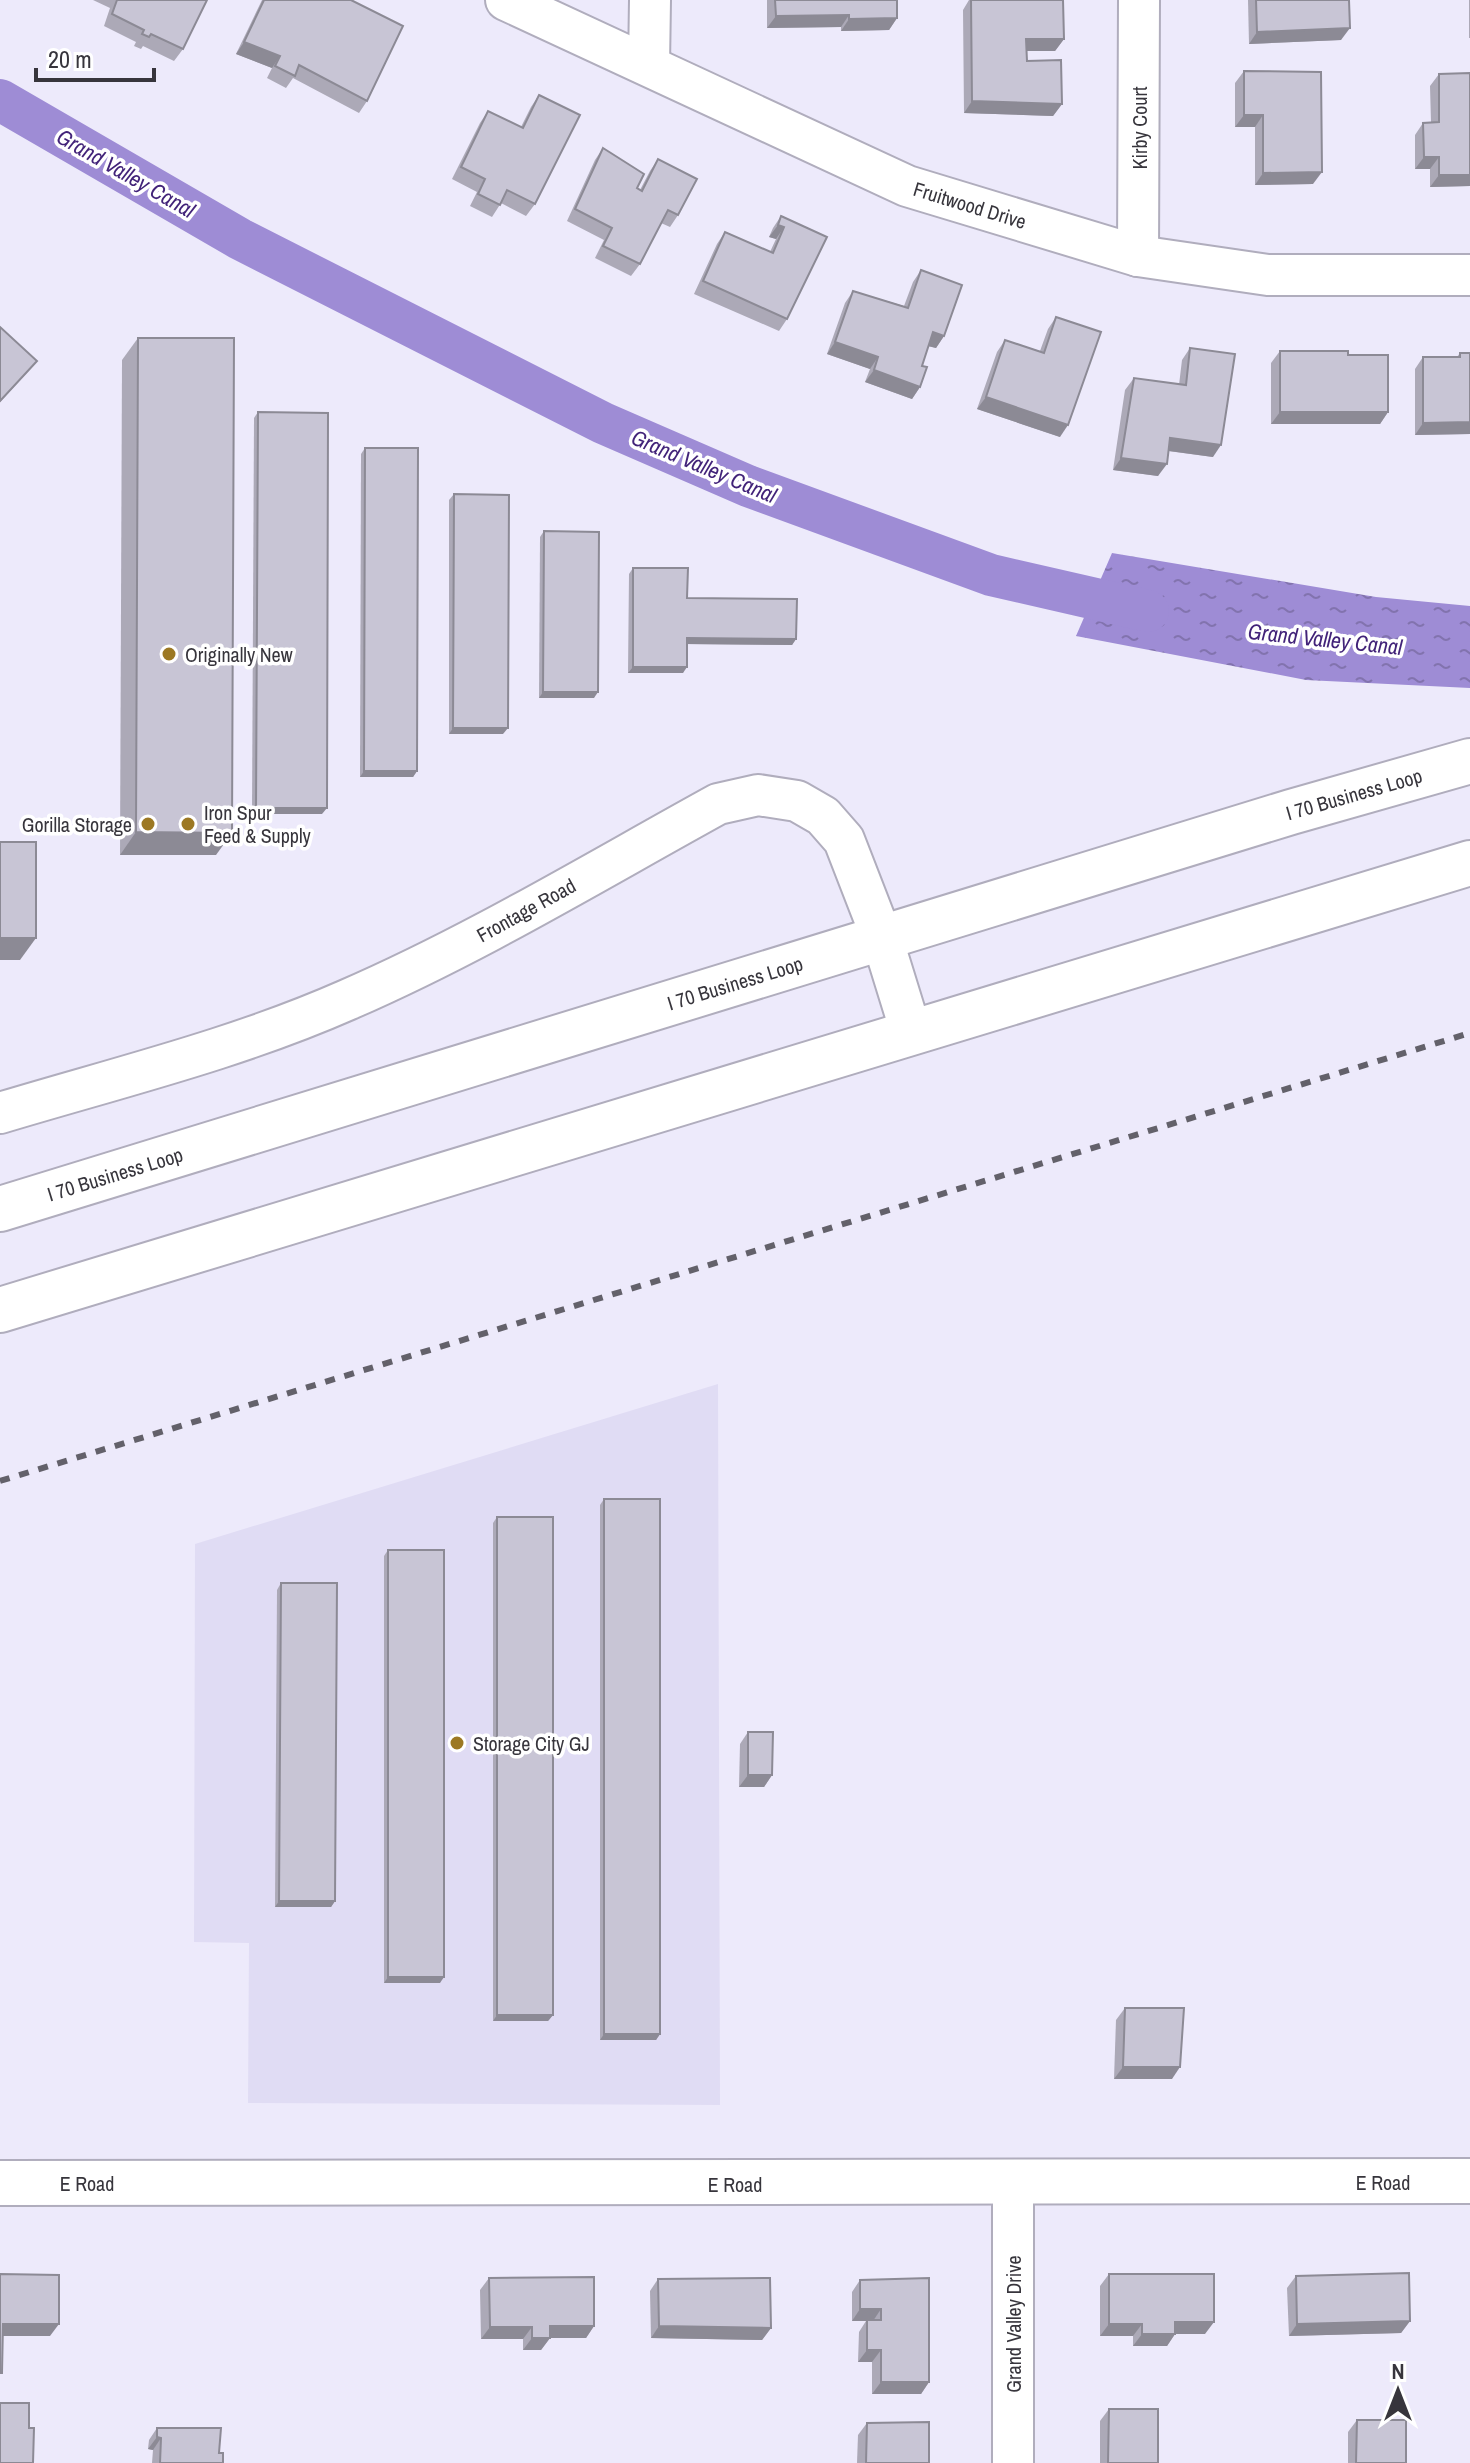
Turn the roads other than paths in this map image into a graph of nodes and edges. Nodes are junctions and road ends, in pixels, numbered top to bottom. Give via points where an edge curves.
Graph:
1 (506, 0) edge
2 (650, 0) edge
3 (1139, 0) edge
4 (649, 65) junction
5 (1138, 256) junction
6 (1470, 275) edge
7 (1470, 761) edge
8 (1470, 863) edge
9 (882, 938) junction
10 (911, 1032) junction
11 (0, 1113) edge
12 (0, 1209) edge
13 (0, 1310) edge
14 (1470, 2181) edge
15 (0, 2183) edge
16 (1013, 2185) junction
17 (1013, 2463) edge

1 - 4 street, Fruitwood Drive
2 - 4 street
3 - 5 street, Kirby Court
4 - 5 street, Fruitwood Drive via 907,186
5 - 6 street, Fruitwood Drive via 1268,275
7 - 9 main road, I 70 Business Loop
8 - 10 main road
9 - 10 street, Frontage Road
9 - 11 street, Frontage Road via 844,840 823,816 797,801 758,795 718,804 456,949 345,1001 239,1040
9 - 12 main road, I 70 Business Loop
10 - 13 main road
14 - 16 main road, E Road
15 - 16 main road, E Road
16 - 17 street, Grand Valley Drive

